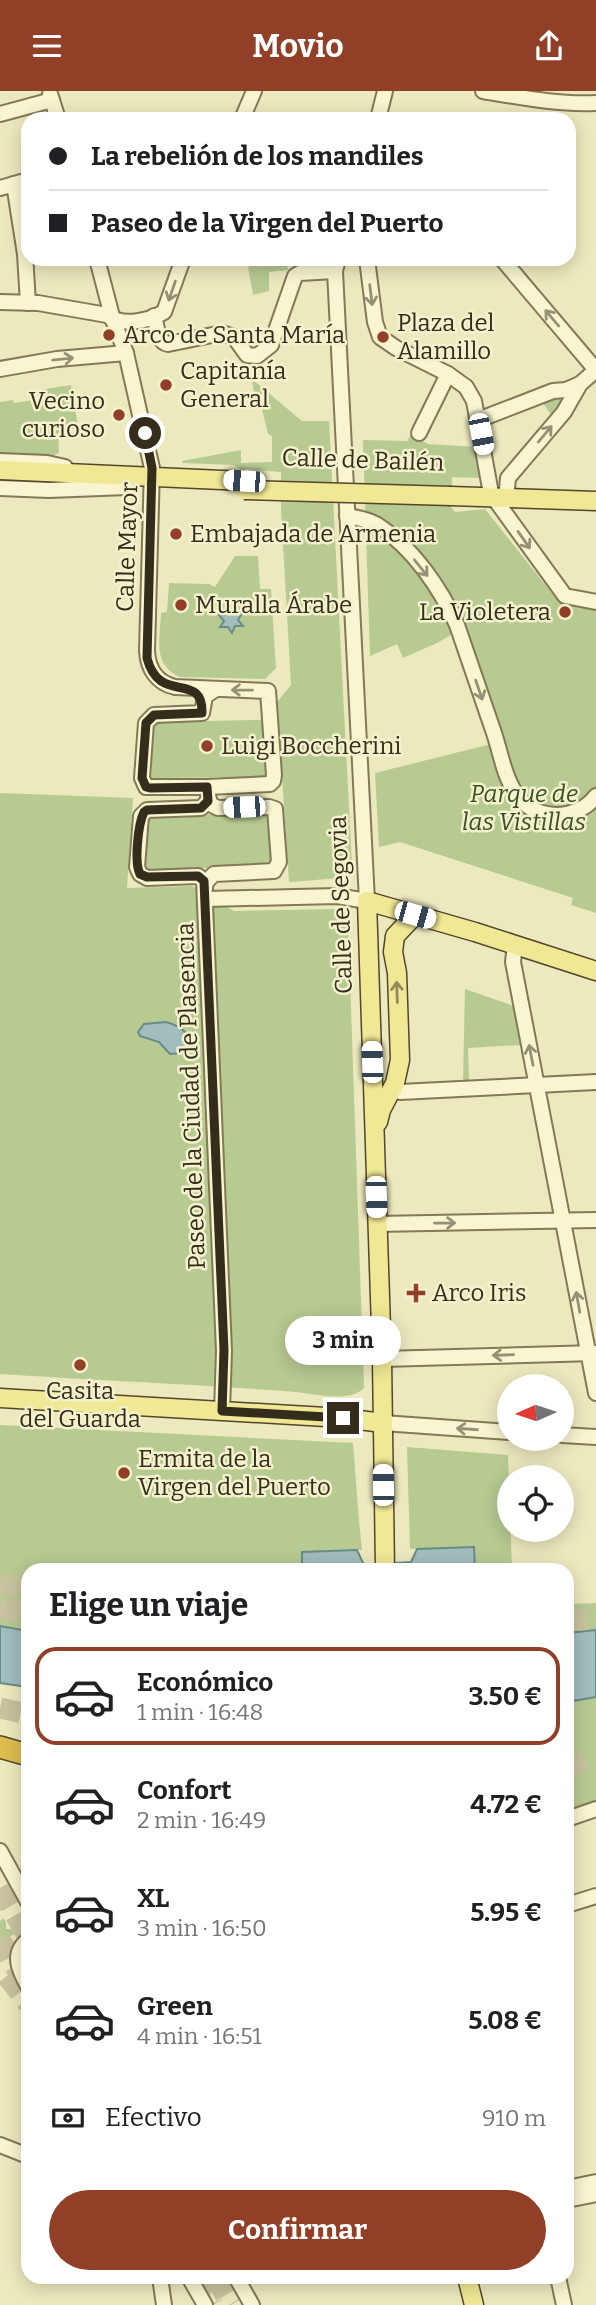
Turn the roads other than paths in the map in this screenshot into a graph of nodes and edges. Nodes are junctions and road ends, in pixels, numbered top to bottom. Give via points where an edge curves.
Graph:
1 (254, 91) edge
2 (385, 91) edge
3 (482, 91) edge
4 (50, 95) edge
5 (596, 103) edge
6 (56, 112) edge
7 (245, 112) edge
8 (380, 112) edge
9 (0, 114) edge
10 (14, 184) edge
11 (21, 229) edge
12 (26, 266) edge
13 (99, 266) edge
14 (180, 266) edge
15 (332, 266) edge
16 (336, 266) edge
17 (368, 266) edge
18 (508, 266) edge
19 (0, 302) edge
20 (28, 303) junction
21 (154, 316) junction
22 (113, 320) junction
23 (126, 353) junction
24 (0, 369) edge
25 (596, 370) edge
26 (448, 374) junction
27 (580, 384) junction
28 (478, 420) junction
29 (419, 433) dead end
30 (0, 461) edge
31 (0, 470) edge
32 (0, 480) edge
33 (128, 481) junction
34 (152, 481) junction
35 (0, 488) edge
36 (497, 492) junction
37 (596, 492) edge
38 (596, 501) edge
39 (347, 516) junction
40 (596, 602) edge
41 (185, 688) junction
42 (216, 689) junction
43 (202, 701) junction
44 (208, 794) junction
45 (596, 796) edge
46 (205, 894) junction
47 (367, 901) junction
48 (415, 915) junction
49 (515, 944) junction
50 (596, 971) edge
51 (596, 1082) edge
52 (537, 1085) junction
53 (400, 1092) dead end
54 (374, 1142) junction
55 (596, 1220) edge
56 (563, 1221) junction
57 (377, 1224) junction
58 (592, 1353) edge
59 (382, 1359) junction
60 (596, 1393) edge
61 (0, 1398) edge
62 (222, 1411) junction
63 (383, 1423) junction
64 (497, 1431) edge
65 (574, 1436) edge
66 (596, 1437) edge
67 (385, 1563) edge
68 (0, 1747) edge
69 (21, 1753) edge
70 (0, 1757) edge
71 (21, 1763) edge
72 (596, 1809) edge
73 (574, 1817) edge
74 (0, 1851) edge
75 (21, 1889) edge
76 (596, 1896) edge
77 (574, 1903) edge
78 (21, 1947) edge
79 (21, 1973) edge
80 (0, 2145) edge
81 (21, 2154) edge
82 (596, 2182) edge
83 (574, 2187) edge
84 (596, 2194) edge
85 (574, 2199) edge
86 (161, 2284) edge
87 (193, 2284) edge
88 (240, 2284) edge
89 (469, 2284) edge
90 (560, 2284) edge
91 (164, 2305) edge
92 (205, 2305) edge
93 (252, 2305) edge
94 (474, 2305) edge
95 (564, 2305) edge

1 - 7 street
2 - 8 street
3 - 5 street
4 - 6 street
4 - 9 street
10 - 11 street
12 - 20 street
13 - 22 street, Calle Mayor
14 -> 21 street via 164,311
15 - 21 street via 297,274 271,345 263,354 247,355 234,337 222,333 169,345 160,340
16 - 39 street, Calle de Segovia
17 -> 26 street via 377,331 390,345
25 -> 18 street
19 - 20 street
20 - 22 street via 107,315
21 - 22 street via 124,323
22 - 23 street, Calle Mayor
24 -> 23 street
23 - 34 street, Calle Mayor
25 - 27 street
26 - 28 street via 466,387
26 - 29 street
27 - 28 street
36 -> 27 street via 564,412
28 - 36 street
30 - 33 street, Calle de Bailén via 47,463
31 - 33 main road, Calle de Bailén
32 - 33 main road, Calle de Bailén
33 - 34 main road, Calle de Bailén
33 - 35 street, Calle de Bailén via 48,490
34 - 36 main road, Calle de Bailén, bridge
34 - 41 street, Calle Mayor via 149,665 166,685
36 - 37 main road, Calle de Bailén
36 - 38 main road, Calle de Bailén
36 -> 40 street via 565,596
39 -> 45 street via 376,524 398,541 450,610 503,764 520,799 538,811 559,815 581,809
39 - 47 street, Calle de Segovia
41 - 42 street
41 - 43 street
42 - 43 street
44 -> 42 street via 266,785 274,779 268,691
43 - 44 street via 202,713 148,718 142,778 150,788
44 - 46 street via 201,808 144,812 136,867 147,877 198,876 204,881
44 - 46 street via 210,804 218,808 275,809 279,862 274,871 214,874 206,882
46 - 47 street, Paseo de la Ciudad de Plasencia via 337,896
46 - 62 street, Paseo de la Ciudad de Plasencia via 224,1350
47 - 48 main road
47 - 54 main road, Calle de Segovia
48 - 49 main road
54 -> 48 main road, Calle de Segovia via 400,1060 395,936
49 - 50 main road
52 -> 49 street via 513,962
51 - 52 street
52 - 53 street
52 - 56 street
54 - 57 main road, Calle de Segovia
55 - 56 street
57 -> 56 street
58 -> 56 street
57 - 59 main road, Calle de Segovia
58 -> 59 street
58 - 60 street
59 - 63 main road, Calle de Segovia
61 - 62 main road
62 - 63 main road
64 -> 63 street
63 - 67 main road, Calle de Segovia
65 - 66 street
68 - 69 highway
70 - 71 street
72 - 73 street
74 - 75 street
76 - 77 street
78 - 79 street via 17,1954
80 - 81 street
82 - 83 street
84 - 85 street
86 - 91 street
87 - 92 street
88 - 93 street
89 - 94 main road
90 - 95 street

